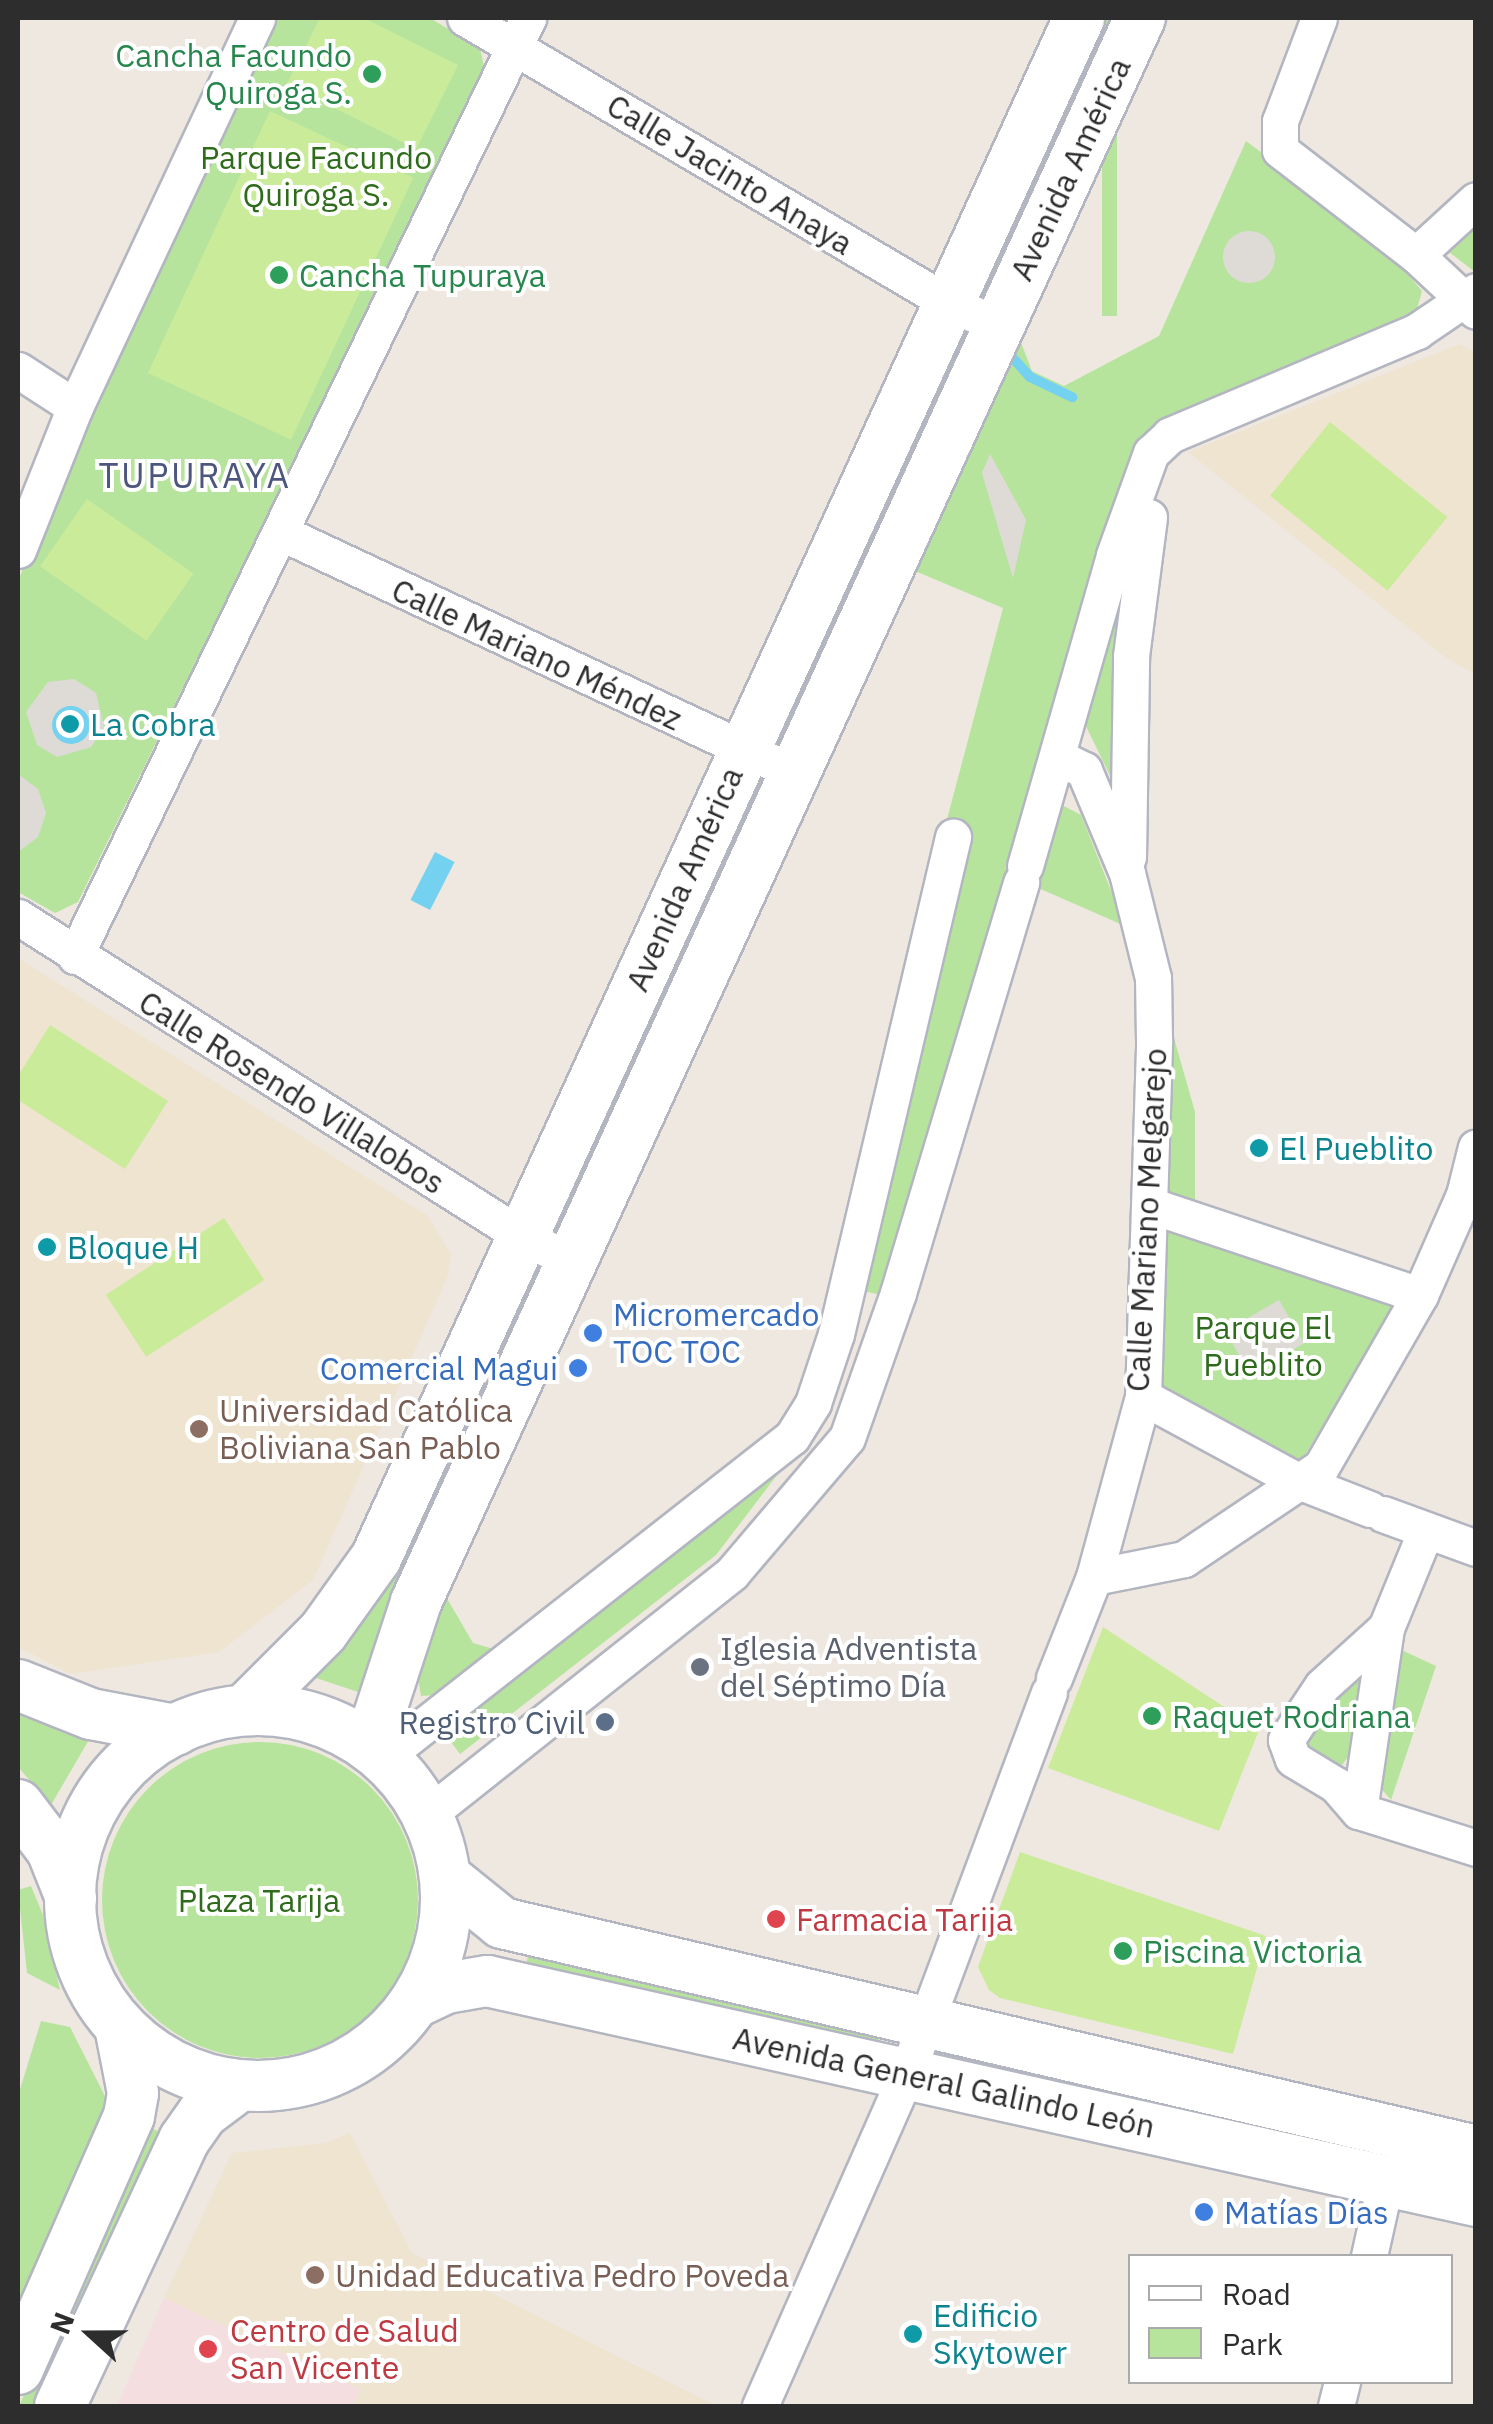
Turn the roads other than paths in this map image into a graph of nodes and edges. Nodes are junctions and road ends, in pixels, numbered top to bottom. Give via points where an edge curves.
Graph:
1 (257, 18) edge
2 (465, 18) edge
3 (1079, 18) edge
4 (1140, 18) edge
5 (1318, 18) edge
6 (521, 32) edge
7 (1476, 200) edge
8 (1416, 255) junction
9 (947, 302) junction
10 (1471, 302) edge
11 (998, 325) junction
12 (18, 370) edge
13 (75, 407) junction
14 (1149, 518) dead end
15 (284, 534) junction
16 (18, 550) edge
17 (743, 749) junction
18 (1057, 757) junction
19 (792, 771) junction
20 (953, 837) dead end
21 (1128, 873) junction
22 (18, 918) edge
23 (75, 956) junction
24 (1476, 1147) edge
25 (1152, 1206) junction
26 (522, 1236) junction
27 (571, 1261) junction
28 (1420, 1295) junction
29 (1143, 1397) junction
30 (1298, 1481) junction
31 (1426, 1530) junction
32 (1476, 1548) edge
33 (1094, 1577) junction
34 (1386, 1628) junction
35 (18, 1685) edge
36 (245, 1710) junction
37 (175, 1730) junction
38 (377, 1751) junction
39 (18, 1804) edge
40 (1359, 1811) junction
41 (428, 1815) junction
42 (1476, 1848) edge
43 (445, 1877) junction
44 (70, 1898) junction
45 (414, 2003) junction
46 (927, 2021) junction
47 (120, 2027) junction
48 (906, 2075) junction
49 (239, 2086) junction
50 (1476, 2151) edge
51 (1386, 2180) junction
52 (1476, 2201) edge
53 (1369, 2254) edge
54 (18, 2369) edge
55 (60, 2406) edge
56 (760, 2406) edge

1 - 13 street
2 - 6 street, Calle Jacinto Anaya
3 - 9 main road, Avenida América
4 - 11 main road, Avenida América
5 - 8 street via 1276,138 1280,150
6 - 9 street, Calle Jacinto Anaya
6 - 15 street
7 - 8 street
8 - 10 street
9 - 11 street, Calle Jacinto Anaya
9 - 17 main road, Avenida América
10 - 18 street via 1384,348 1170,435 1151,453
11 - 19 main road, Avenida América
12 - 13 street
13 - 16 street
14 - 21 street, Calle Mariano Melgarejo via 1131,656
15 - 17 street, Calle Mariano Méndez
15 - 23 street
17 - 19 street, Calle Mariano Méndez
17 - 26 main road, Avenida América
18 - 21 street, Calle Mariano Melgarejo via 1084,770
18 - 41 street via 898,1293 846,1438 732,1574
19 - 27 main road, Avenida América
20 - 38 street via 836,1334 792,1438
21 - 25 street, Calle Mariano Melgarejo via 1153,978
22 - 23 street, Calle Rosendo Villalobos
23 - 26 street, Calle Rosendo Villalobos
24 - 28 street via 1464,1195
25 - 28 street
25 - 29 street, Calle Mariano Melgarejo
26 - 27 street, Calle Rosendo Villalobos
26 - 36 main road, Avenida América via 376,1558 323,1632
27 - 38 main road, Avenida América via 416,1602
28 - 30 street via 1321,1466
29 - 30 street
29 - 33 street, Calle Mariano Melgarejo
30 - 31 street
30 - 33 street via 1184,1559
31 - 32 street
31 - 34 street
33 - 46 street, Calle Mariano Melgarejo
34 - 40 street
34 - 40 street via 1322,1686 1286,1740 1293,1759 1336,1785
35 - 37 main road via 91,1714
36 - 37 main road
36 - 38 main road via 294,1713
37 - 44 main road via 148,1746 105,1790 79,1842
38 - 41 main road via 411,1784
39 - 44 main road via 52,1850
40 - 42 street
41 - 43 main road
43 - 45 main road via 444,1921
43 - 46 main road, Avenida General Galindo León via 502,1923
44 - 47 main road via 76,1945 93,1989
45 - 48 main road, Avenida General Galindo León via 446,1988 487,1981
45 - 49 main road via 380,2041 338,2069 289,2084
46 - 48 street, Calle Mariano Melgarejo
46 - 50 main road, Avenida General Galindo León
47 - 49 main road via 174,2067
47 - 54 main road via 133,2092 129,2116
48 - 51 main road, Avenida General Galindo León
48 - 56 street, Calle Mariano Melgarejo
49 - 55 main road via 203,2113 184,2140
51 - 52 main road, Avenida General Galindo León
51 - 53 street

